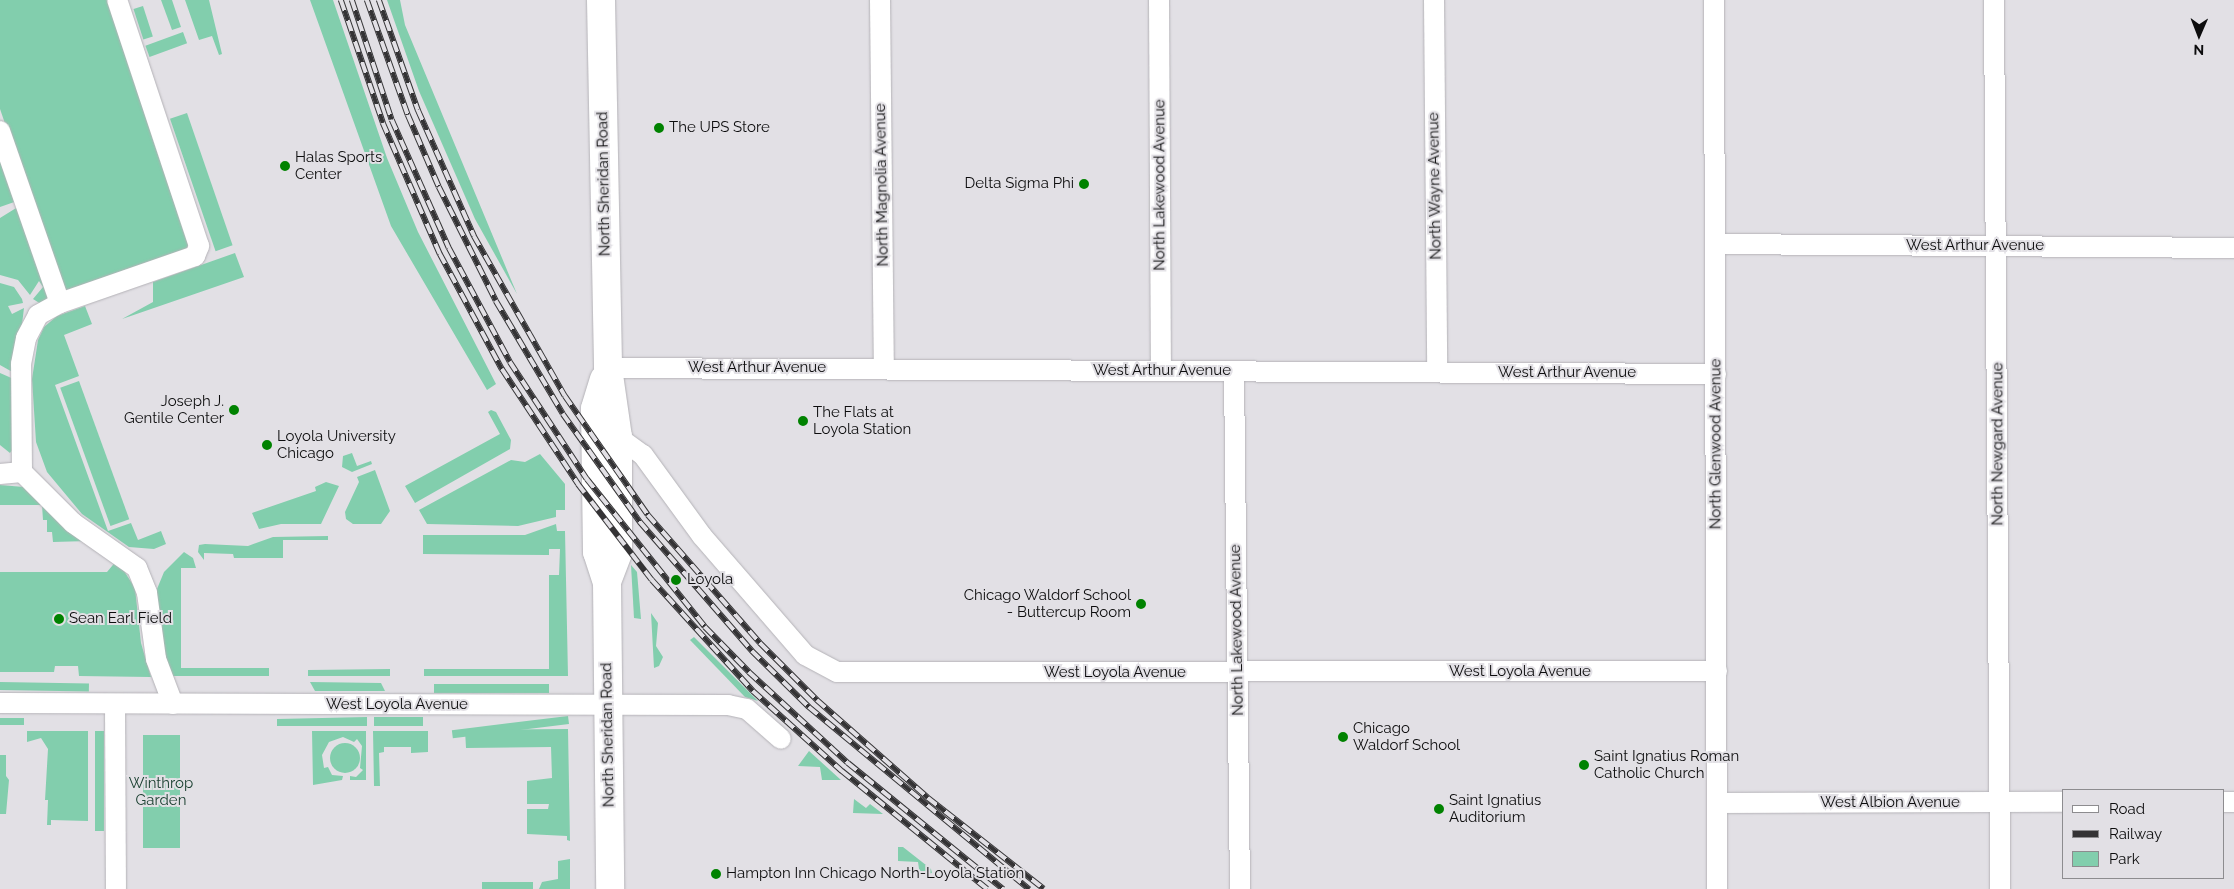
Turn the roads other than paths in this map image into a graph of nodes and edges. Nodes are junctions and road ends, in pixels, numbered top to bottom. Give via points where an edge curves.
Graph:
1 (117, 0) edge
2 (601, 0) edge
3 (880, 0) edge
4 (1159, 0) edge
5 (1434, 0) edge
6 (1714, 0) edge
7 (1994, 0) edge
8 (0, 131) edge
9 (1716, 244) junction
10 (1996, 246) junction
11 (2234, 248) edge
12 (60, 303) junction
13 (608, 368) junction
14 (884, 369) junction
15 (1161, 371) junction
16 (1234, 371) junction
17 (1437, 372) junction
18 (1716, 374) junction
19 (618, 437) junction
20 (22, 472) junction
21 (0, 474) edge
22 (607, 582) junction
23 (1717, 671) junction
24 (1238, 673) junction
25 (0, 703) edge
26 (115, 704) junction
27 (172, 704) junction
28 (607, 705) junction
29 (781, 739) dead end
30 (1999, 802) junction
31 (2062, 802) edge
32 (1717, 803) junction
33 (116, 889) edge
34 (610, 889) edge
35 (1240, 889) edge
36 (1717, 889) edge
37 (2000, 889) edge

1 - 12 street via 199,246 195,256
2 - 13 main road, North Sheridan Road
3 - 14 street, North Magnolia Avenue
4 - 15 street, North Lakewood Avenue
5 - 17 street, North Wayne Avenue
6 - 9 street, North Glenwood Avenue
7 - 10 street, North Newgard Avenue
8 - 12 street
9 - 10 street, West Arthur Avenue
9 - 18 street, North Glenwood Avenue
10 - 11 street, West Arthur Avenue
10 - 30 street, North Newgard Avenue
12 - 20 street via 38,315 26,338 20,386
13 - 14 street, West Arthur Avenue
13 - 19 main road, North Sheridan Road
13 - 22 main road, North Sheridan Road via 595,409 597,552
14 - 15 street, West Arthur Avenue
15 - 16 street, West Arthur Avenue
16 - 17 street, West Arthur Avenue
16 - 24 street, North Lakewood Avenue
17 - 18 street, West Arthur Avenue
18 - 23 street, North Glenwood Avenue
19 - 22 main road, North Sheridan Road via 618,553
19 - 24 street, West Loyola Avenue via 643,455 702,536 805,655 837,672
20 - 21 street
20 - 27 street via 73,523 137,568 147,593 156,659
22 - 28 main road, North Sheridan Road
23 - 24 street, West Loyola Avenue
23 - 32 street, North Glenwood Avenue
24 - 35 street, North Lakewood Avenue
25 - 26 street, West Loyola Avenue
26 - 27 street, West Loyola Avenue
26 - 33 street
27 - 28 street, West Loyola Avenue
28 - 29 street, West Loyola Avenue via 738,705
28 - 34 main road, North Sheridan Road
30 - 31 street, West Albion Avenue
30 - 32 street, West Albion Avenue
30 - 37 street, North Newgard Avenue
32 - 36 street, North Glenwood Avenue

